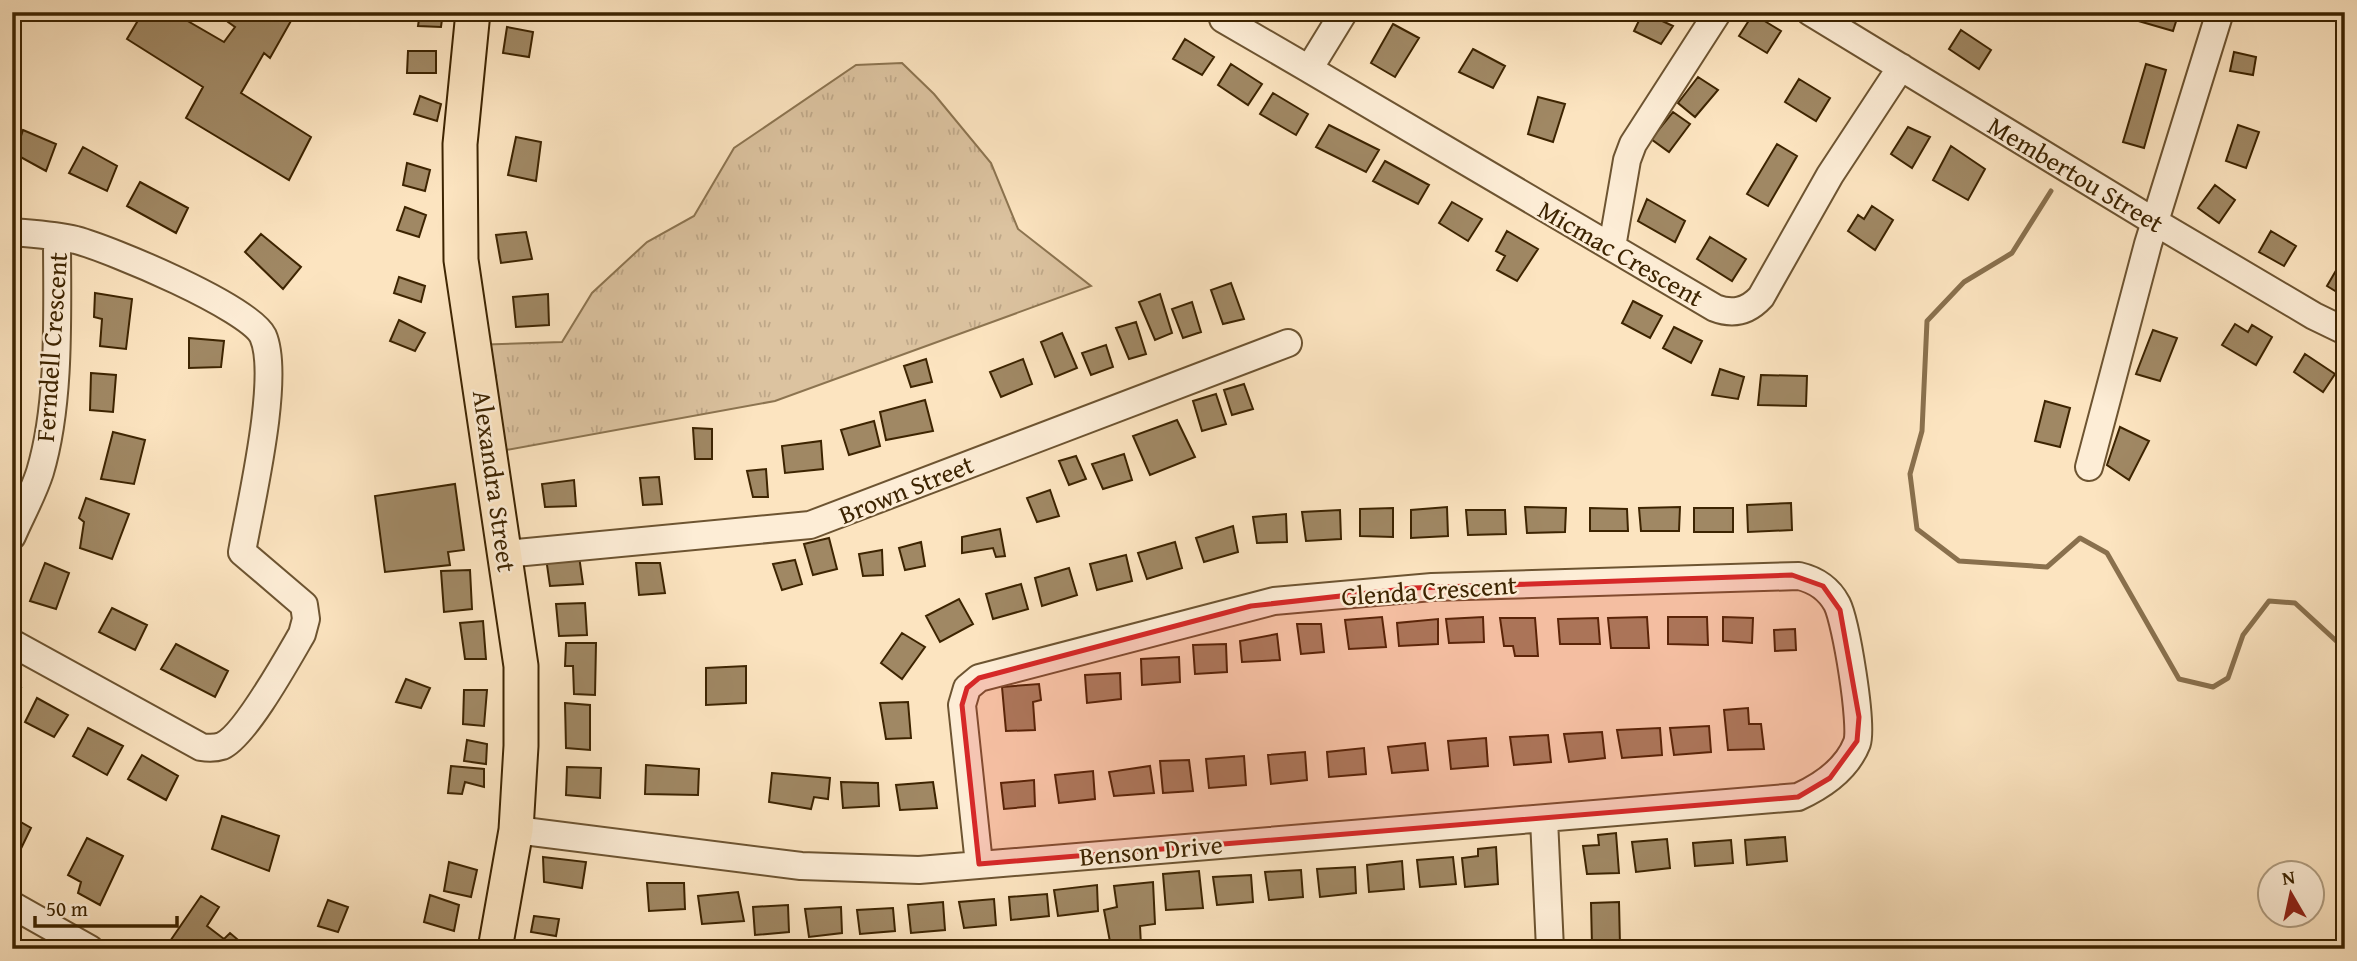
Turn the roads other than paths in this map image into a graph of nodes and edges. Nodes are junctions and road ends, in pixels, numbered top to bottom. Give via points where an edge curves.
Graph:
1 (473, 12) edge
2 (1344, 12) edge
3 (1718, 12) edge
4 (1810, 12) edge
5 (2220, 12) edge
6 (1223, 19) dead end
7 (1901, 67) junction
8 (1308, 69) junction
9 (2155, 222) junction
10 (12, 232) edge
11 (57, 237) junction
12 (1612, 247) junction
13 (2345, 331) edge
14 (1288, 343) dead end
15 (2089, 467) dead end
16 (12, 536) edge
17 (505, 554) junction
18 (12, 643) edge
19 (1787, 798) joint
20 (1544, 819) junction
21 (516, 830) junction
22 (979, 864) junction
23 (12, 905) edge
24 (90, 949) edge
25 (495, 949) edge
26 (1550, 949) edge

1 - 17 main road, Alexandra Street via 460,144 461,260
2 - 8 street
3 - 12 street via 1633,145
4 - 7 street, Membertou Street
5 - 9 street
6 - 8 street, Micmac Crescent
7 - 9 street, Membertou Street
7 - 12 street, Micmac Crescent via 1830,175 1761,297 1748,308 1732,312 1715,308
8 - 12 street, Micmac Crescent
9 - 13 street, Membertou Street
9 - 15 street
10 - 11 street
11 - 16 street, Ferndell Crescent via 50,427 39,474
11 - 18 street via 93,246 175,280 239,313 264,337 267,387 261,460 242,552 304,606 306,619 302,634 244,726 224,745 201,747
14 - 17 street, Brown Street via 810,525
17 - 21 main road, Alexandra Street via 522,666
19 - 20 street, Benson Drive
19 - 22 street, Glenda Crescent via 1811,791 1838,771 1856,746 1859,728 1842,617 1831,595 1813,580 1792,575 1413,588 1251,606 974,680 962,705
20 - 22 street, Benson Drive
20 - 26 street
21 - 22 street, Benson Drive via 802,866 910,870
21 - 25 main road, Alexandra Street
23 - 24 street

